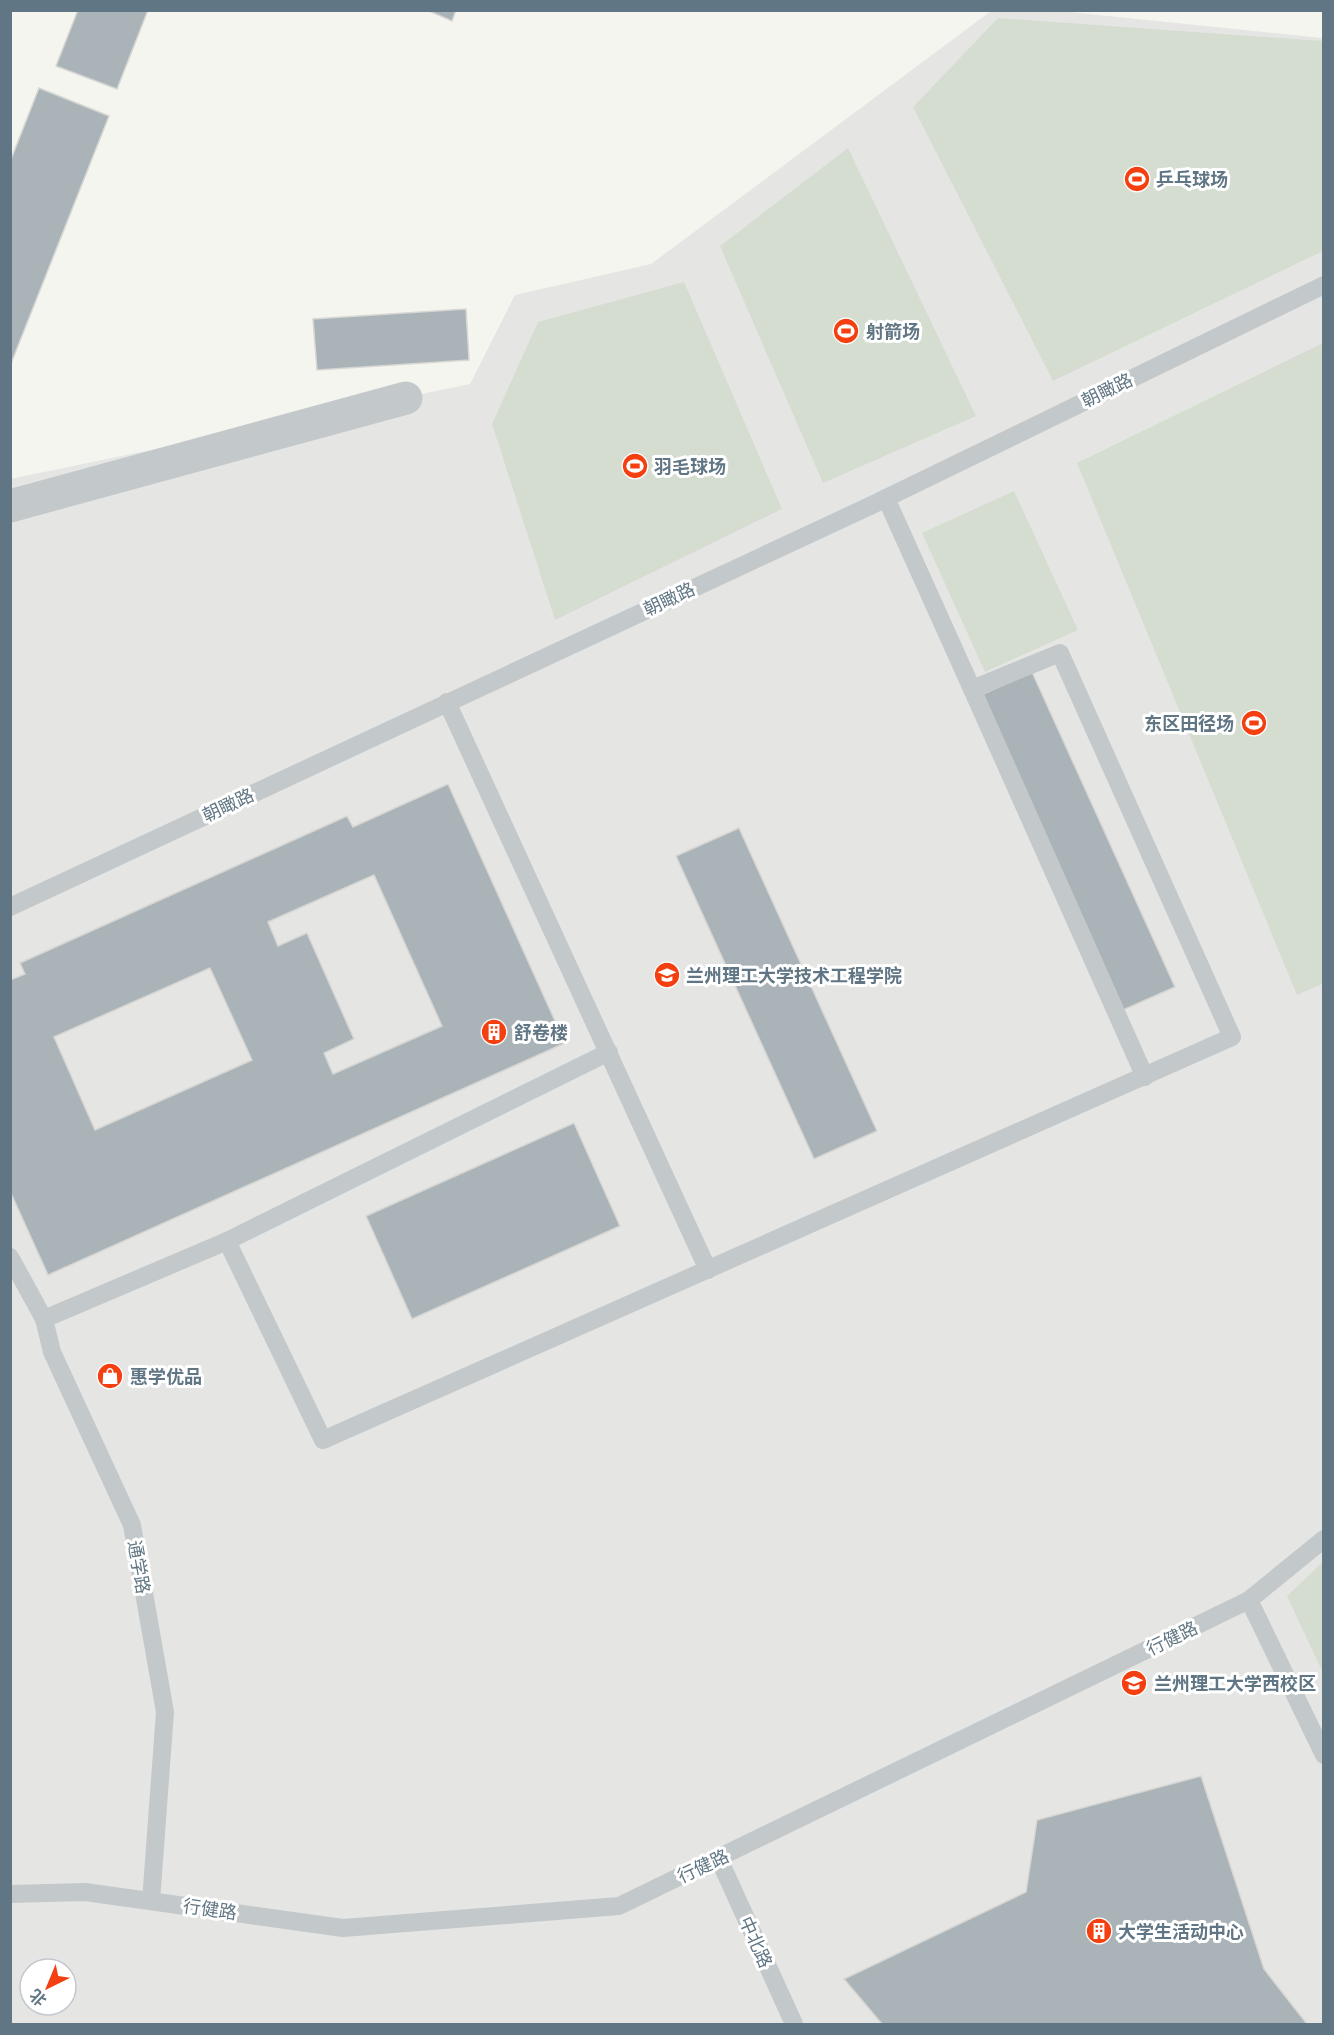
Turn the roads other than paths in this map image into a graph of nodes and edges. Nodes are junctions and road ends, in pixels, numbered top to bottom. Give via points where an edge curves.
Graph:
1 (1323, 285) edge
2 (406, 398) dead end
3 (886, 498) junction
4 (10, 506) edge
5 (972, 689) junction
6 (447, 702) junction
7 (10, 906) edge
8 (609, 1052) junction
9 (1145, 1077) junction
10 (227, 1241) junction
11 (10, 1257) edge
12 (708, 1270) junction
13 (44, 1319) junction
14 (1323, 1539) edge
15 (1249, 1600) junction
16 (1323, 1755) edge
17 (719, 1859) junction
18 (10, 1894) edge
19 (151, 1901) junction
20 (794, 2025) edge

1 - 3 lane, 朝瞰路
2 - 4 street
3 - 5 lane
3 - 6 lane, 朝瞰路
5 - 9 lane
5 - 9 lane via 1060,653 1232,1037
6 - 7 lane, 朝瞰路
6 - 8 lane
8 - 10 lane
8 - 12 lane
9 - 12 lane
10 - 12 lane via 323,1440
10 - 13 lane
11 - 13 lane, 通学路
13 - 19 lane, 通学路 via 52,1352 132,1525 165,1712
14 - 15 lane, 行健路
15 - 16 lane
15 - 17 lane, 行健路
17 - 19 lane, 行健路 via 619,1906 343,1928
17 - 20 lane, 中北路
18 - 19 lane, 行健路 via 85,1892

